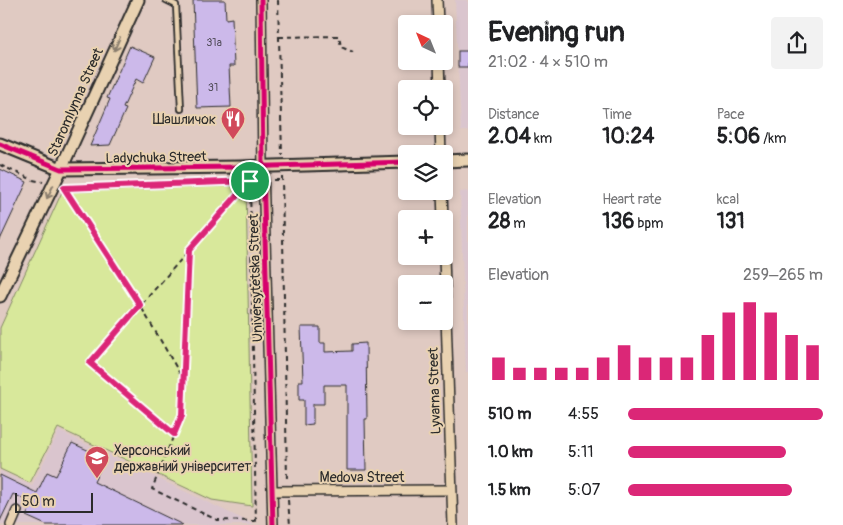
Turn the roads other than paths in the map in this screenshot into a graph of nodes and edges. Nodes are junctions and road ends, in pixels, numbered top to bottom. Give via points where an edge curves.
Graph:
1 (138, 0) edge
2 (166, 0) edge
3 (261, 0) edge
4 (437, 0) edge
5 (438, 15) edge
6 (181, 109) dead end
7 (0, 144) edge
8 (468, 160) edge
9 (453, 161) edge
10 (398, 162) edge
11 (263, 167) junction
12 (61, 169) junction
13 (444, 265) edge
14 (0, 296) edge
15 (451, 490) junction
16 (273, 491) junction
17 (17, 511) dead end
18 (10, 525) edge
19 (273, 525) edge
20 (453, 525) edge

1 -> 12 street, Staromlynna Street
2 - 6 lane via 176,5
3 - 11 street, Universytetska Street
4 - 5 street
7 - 12 street, Ladychuka Street
8 - 9 street
10 - 11 street, Ladychuka Street
11 - 12 street, Ladychuka Street
11 - 16 street, Universytetska Street
12 -> 14 street, Staromlynna Street via 59,186
13 - 15 street, Lyvarna Street
15 - 16 street, Medova Street
15 - 20 street, Lyvarna Street
16 - 19 street, Universytetska Street
17 - 18 street

